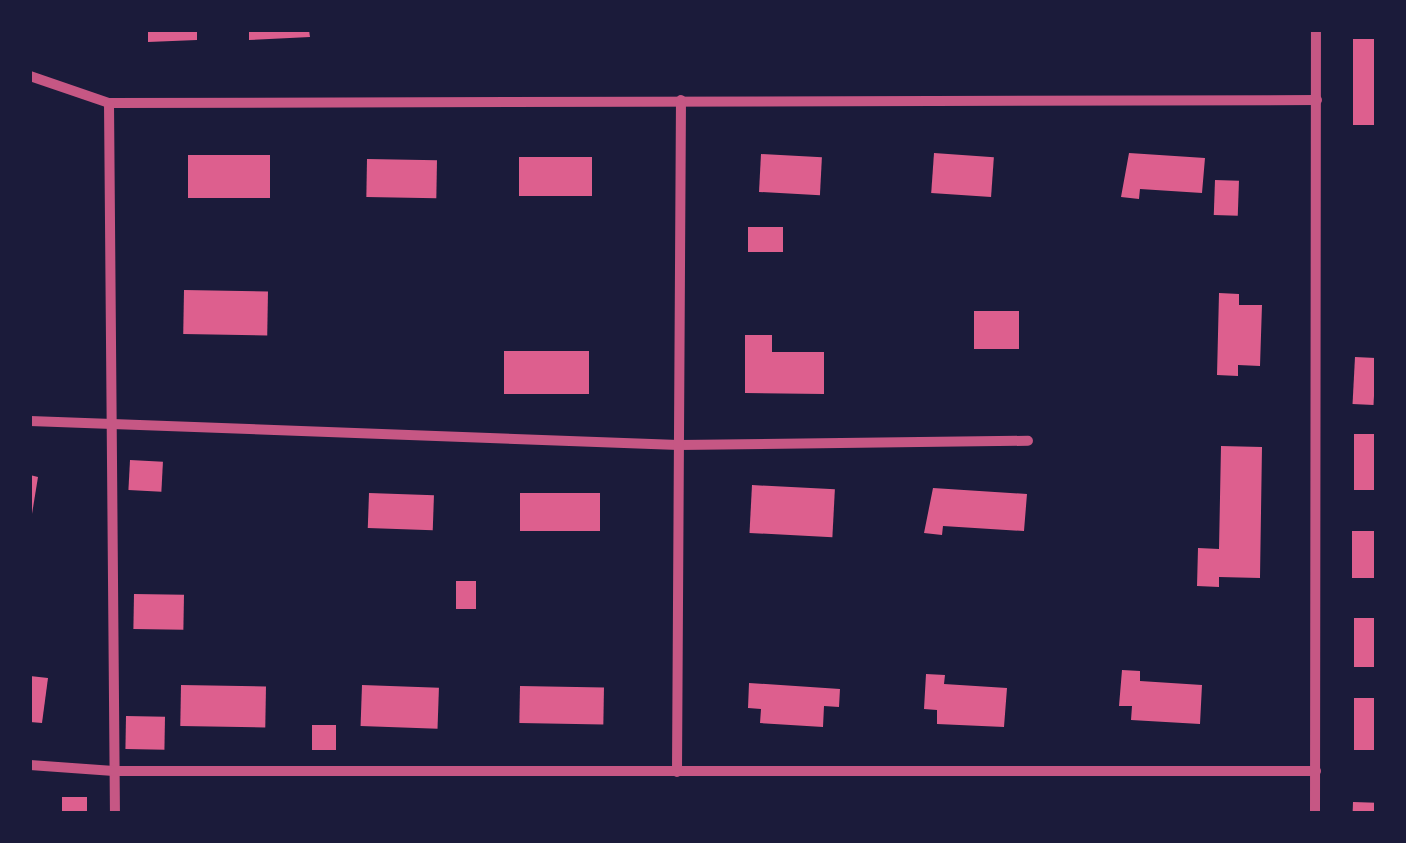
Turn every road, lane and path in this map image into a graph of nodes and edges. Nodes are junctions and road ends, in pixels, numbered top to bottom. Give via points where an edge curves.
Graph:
1 (1316, 30) edge
2 (30, 76) edge
3 (681, 100) junction
4 (1316, 100) junction
5 (109, 104) junction
6 (30, 421) edge
7 (112, 428) junction
8 (1028, 441) dead end
9 (679, 446) junction
10 (30, 765) edge
11 (1316, 770) junction
12 (114, 771) junction
13 (677, 772) junction
14 (115, 813) edge
15 (1316, 813) edge

1 - 4 street
2 - 5 street
3 - 4 street
3 - 5 street
3 - 9 street
4 - 11 street
5 - 7 street
6 - 7 street
7 - 9 street
7 - 12 street
8 - 9 street
9 - 13 street
10 - 12 street
11 - 13 street
11 - 15 street
12 - 13 street
12 - 14 street

